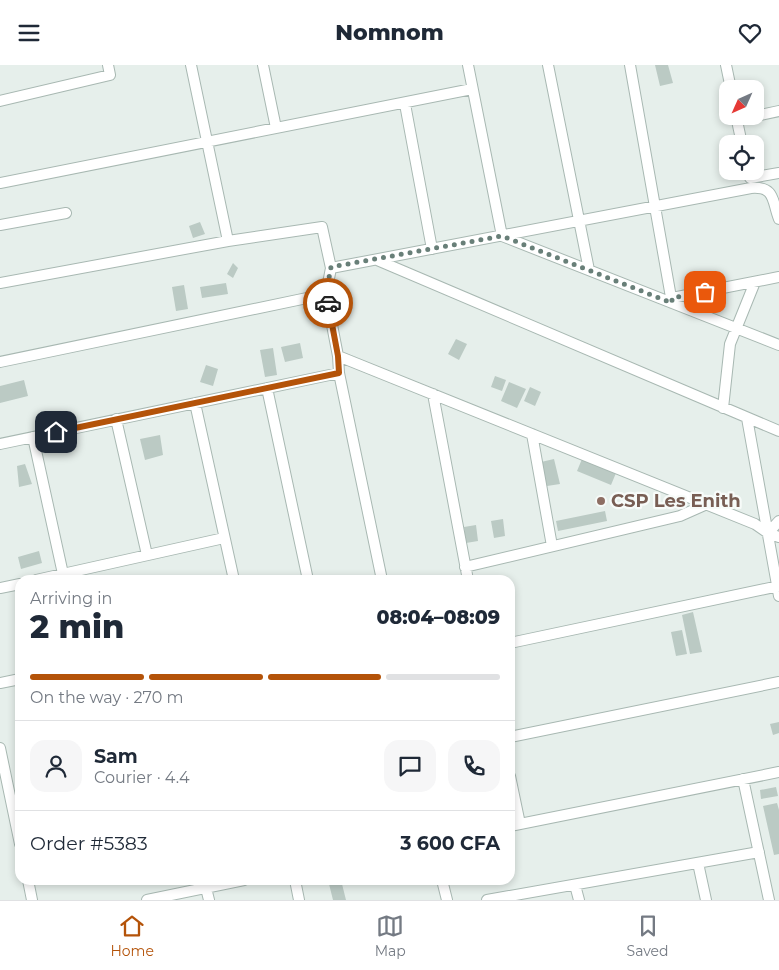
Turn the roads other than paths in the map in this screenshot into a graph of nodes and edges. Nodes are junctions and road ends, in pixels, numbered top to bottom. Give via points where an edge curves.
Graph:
1 (108, 65) edge
2 (192, 65) edge
3 (263, 65) edge
4 (468, 65) edge
5 (548, 65) edge
6 (630, 65) edge
7 (726, 65) edge
8 (729, 80) edge
9 (472, 89) junction
10 (0, 101) edge
11 (406, 103) junction
12 (779, 111) edge
13 (764, 114) edge
14 (276, 128) junction
15 (207, 142) junction
16 (779, 173) edge
17 (764, 176) edge
18 (747, 180) edge
19 (751, 180) edge
20 (0, 183) edge
21 (656, 207) junction
22 (66, 213) dead end
23 (779, 219) edge
24 (579, 222) junction
25 (0, 225) edge
26 (502, 236) junction
27 (228, 241) junction
28 (432, 249) junction
29 (376, 260) junction
30 (331, 267) junction
31 (589, 271) junction
32 (779, 277) edge
33 (755, 282) junction
34 (0, 283) edge
35 (326, 294) junction
36 (672, 301) junction
37 (736, 327) junction
38 (779, 345) edge
39 (338, 356) junction
40 (0, 362) edge
41 (339, 373) junction
42 (268, 388) junction
43 (433, 393) junction
44 (195, 403) junction
45 (722, 408) junction
46 (747, 418) junction
47 (116, 419) junction
48 (779, 431) edge
49 (532, 433) junction
50 (34, 437) junction
51 (0, 443) edge
52 (707, 504) junction
53 (779, 521) edge
54 (768, 533) junction
55 (779, 537) edge
56 (224, 538) junction
57 (552, 546) junction
58 (147, 555) junction
59 (465, 567) junction
60 (63, 574) junction
61 (58, 575) edge
62 (233, 575) edge
63 (307, 575) edge
64 (381, 575) edge
65 (467, 575) edge
66 (15, 584) edge
67 (0, 588) edge
68 (778, 589) edge
69 (515, 642) edge
70 (15, 680) edge
71 (779, 682) edge
72 (0, 683) edge
73 (515, 736) edge
74 (0, 748) edge
75 (779, 772) edge
76 (743, 779) junction
77 (15, 808) edge
78 (515, 825) edge
79 (759, 852) junction
80 (698, 863) junction
81 (29, 885) edge
82 (220, 885) edge
83 (296, 885) edge
84 (443, 885) edge
85 (575, 885) junction
86 (206, 888) junction
87 (518, 897) edge
88 (32, 900) edge
89 (147, 900) edge
90 (209, 900) edge
91 (299, 900) edge
92 (447, 900) edge
93 (487, 900) edge
94 (579, 900) edge
95 (706, 900) edge
96 (769, 900) edge

1 - 10 street via 110,75
2 - 15 street
3 - 14 street
4 - 9 street
5 - 24 street
6 - 21 street
7 - 8 street
9 - 11 street
9 - 26 street
11 - 14 street
11 - 28 street
12 - 13 street
14 - 15 street
15 - 20 street
15 - 27 street
16 - 17 street
18 - 21 street
19 - 23 street via 770,193
21 - 24 street
21 - 36 street
22 - 25 street
24 - 26 street
24 - 31 street
26 - 28 street
26 - 31 street
27 - 30 street via 322,227
27 - 34 street
28 - 29 street
29 - 30 street
29 - 45 street
30 - 35 street
31 - 36 street
32 - 33 street
33 - 36 street
33 - 37 street
35 - 39 street
35 - 40 street
36 - 37 street
37 - 38 street
37 - 45 street via 730,344
39 - 41 street
39 - 43 street
41 - 42 street
41 - 64 street
42 - 44 street
42 - 63 street
43 - 49 street
43 - 59 street
44 - 47 street
44 - 56 street
45 - 46 street
46 - 48 street
46 - 54 street
47 - 50 street
47 - 58 street
49 - 52 street
49 - 57 street
50 - 51 street
50 - 60 street
52 - 54 street via 755,524
52 - 57 street via 680,516
53 - 54 street
54 - 55 street
54 - 68 street
56 - 58 street
56 - 62 street
57 - 59 street
58 - 60 street
59 - 65 street
60 - 61 street
66 - 67 street
68 - 69 street
70 - 72 street
71 - 73 street
74 - 77 street
75 - 76 street
76 - 78 street
76 - 79 street
79 - 80 street
79 - 96 street
80 - 85 street
80 - 95 street
81 - 88 street
82 - 86 street
83 - 91 street
84 - 92 street
85 - 87 street
85 - 94 street
86 - 89 street
86 - 90 street
87 - 93 street

